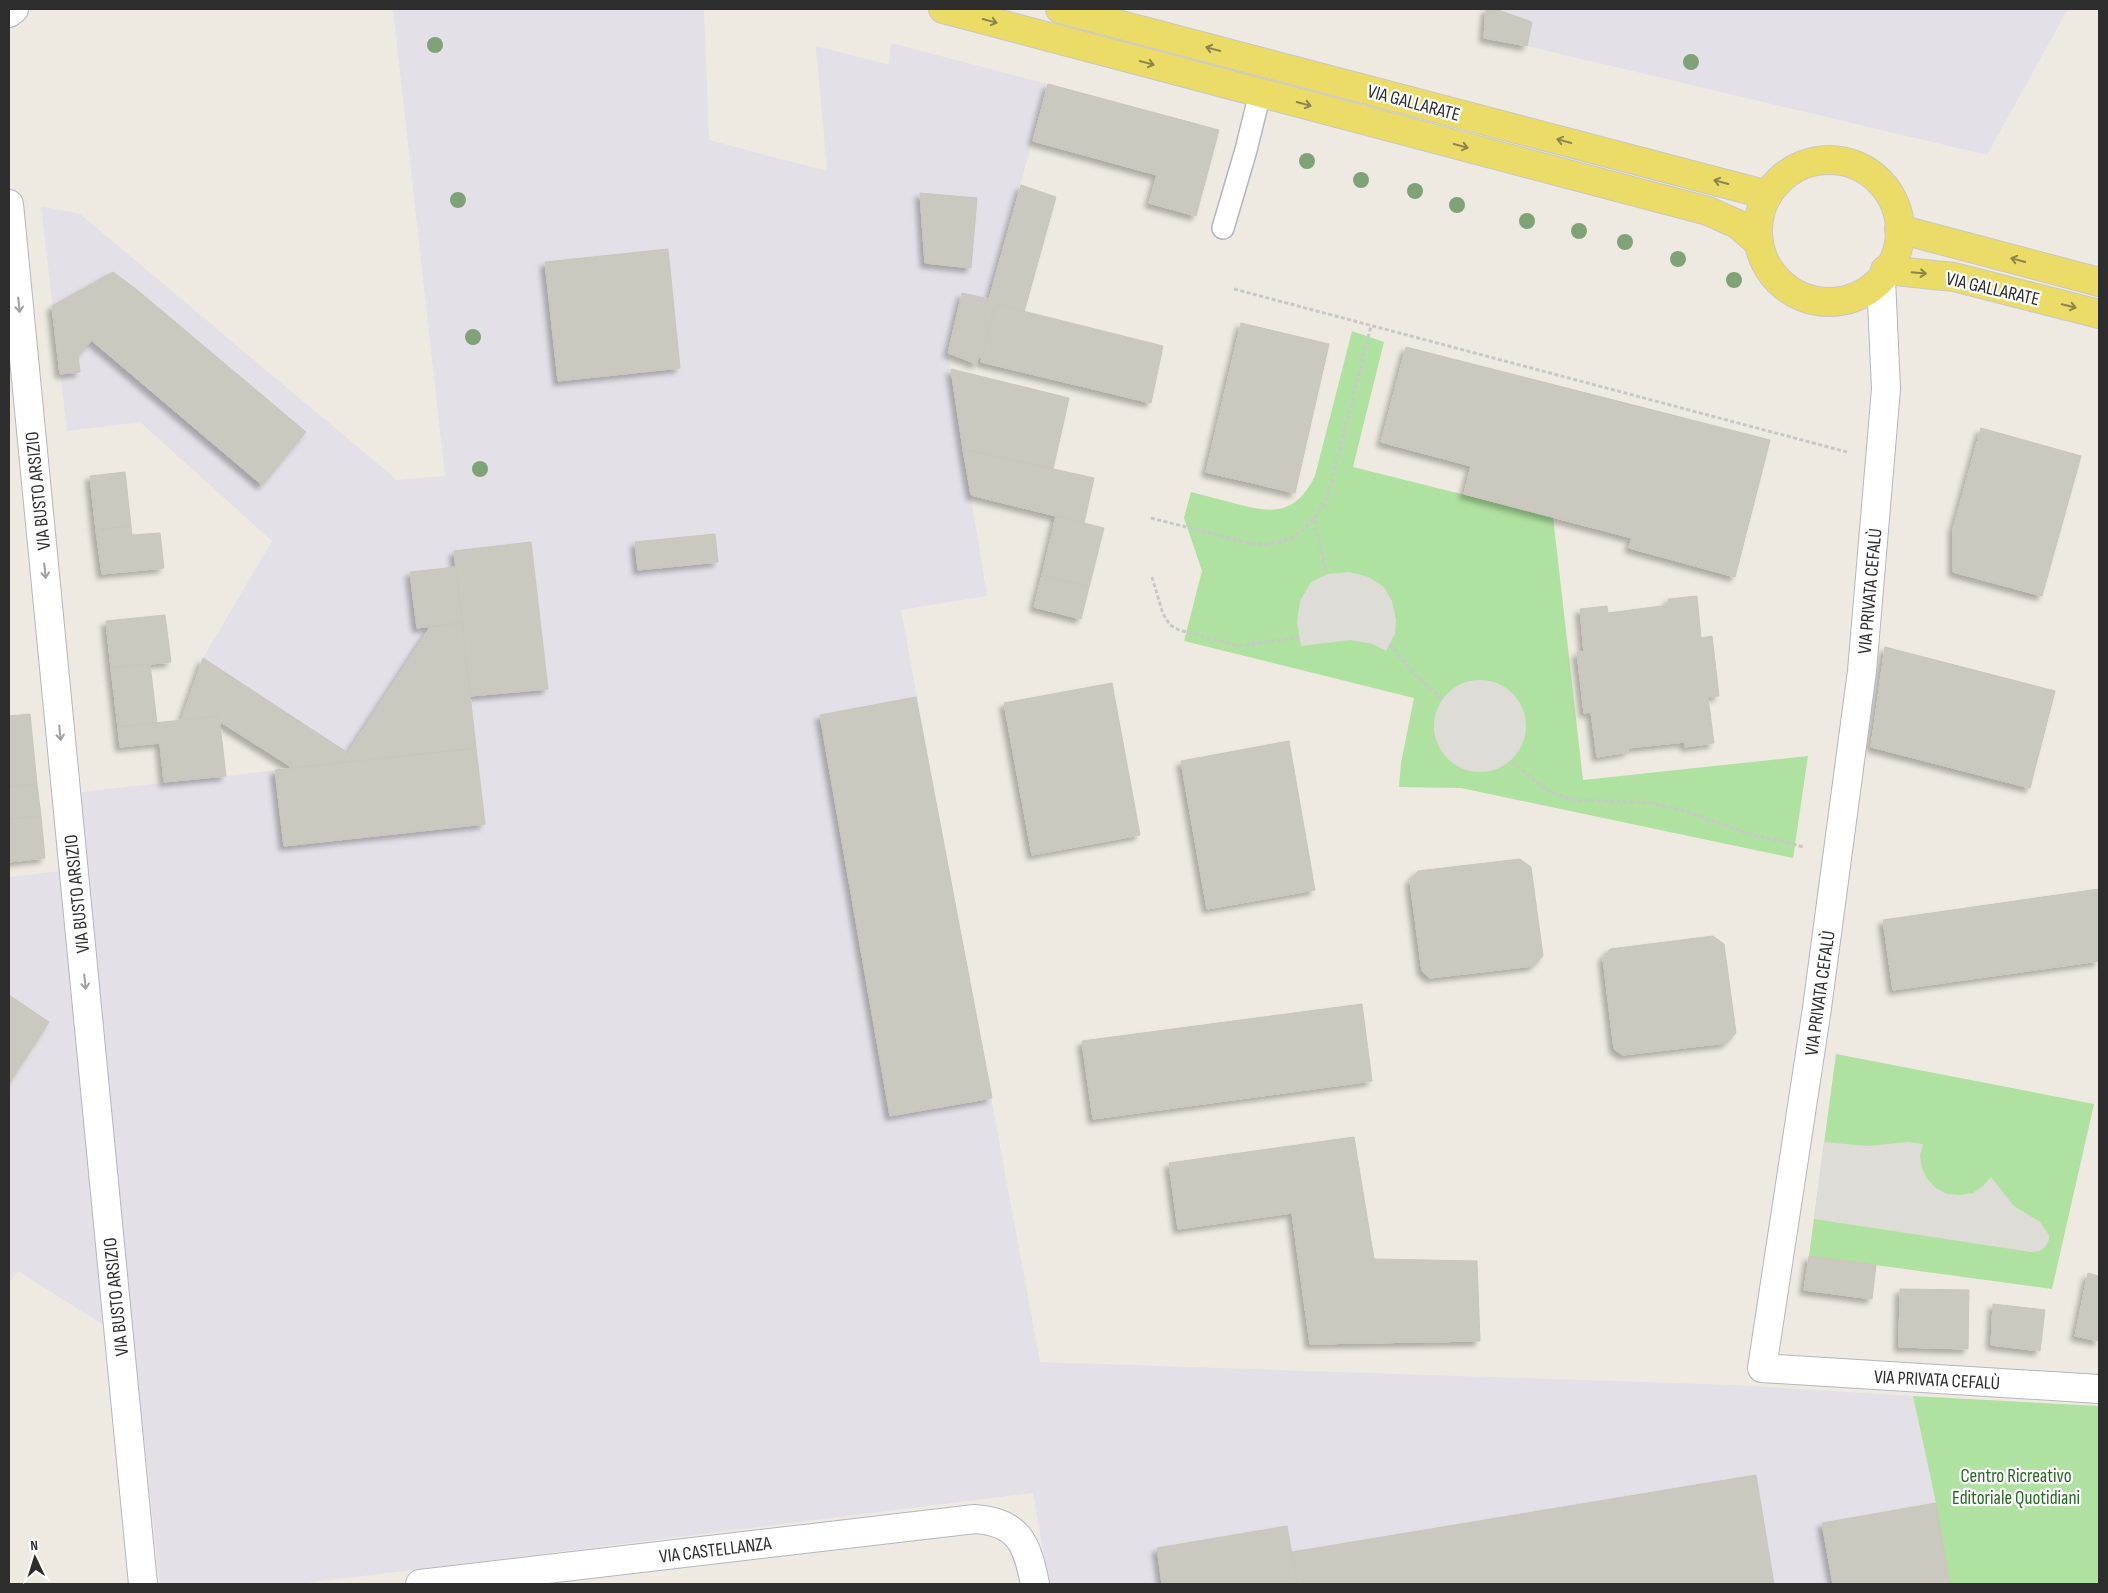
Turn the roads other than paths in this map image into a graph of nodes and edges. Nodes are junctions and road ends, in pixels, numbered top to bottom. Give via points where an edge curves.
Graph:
1 (14, 9) edge
2 (943, 9) edge
3 (1060, 9) edge
4 (9, 13) edge
5 (1260, 92) junction
6 (1768, 195) junction
7 (9, 204) edge
8 (1223, 228) dead end
9 (1899, 229) junction
10 (1759, 243) junction
11 (1883, 275) junction
12 (2099, 282) edge
13 (2099, 314) edge
14 (2099, 1389) edge
15 (144, 1584) edge
16 (420, 1584) edge
17 (1035, 1584) edge

1 - 4 street
2 -> 5 main road, VIA GALLARATE
6 -> 3 main road, VIA GALLARATE
5 - 8 lane
5 -> 10 main road, VIA GALLARATE via 1708,211 1736,224
6 - 9 main road, VIA GALLARATE via 1788,174 1804,166 1830,161 1847,163 1863,170 1883,186 1896,210
6 - 10 main road, VIA GALLARATE via 1760,217
7 -> 15 street, VIA BUSTO ARSIZIO
9 - 11 main road, VIA GALLARATE via 1895,256
12 -> 9 main road, VIA GALLARATE
10 - 11 main road, VIA GALLARATE via 1768,267 1779,282 1808,299 1843,301 1868,290
11 -> 13 main road, VIA GALLARATE via 1954,277
11 - 14 street, VIA PRIVATA CEFALÙ via 1886,389 1862,671 1817,1008 1762,1368
16 - 17 street, VIA CASTELLANZA via 962,1520 989,1520 1008,1528 1024,1543

